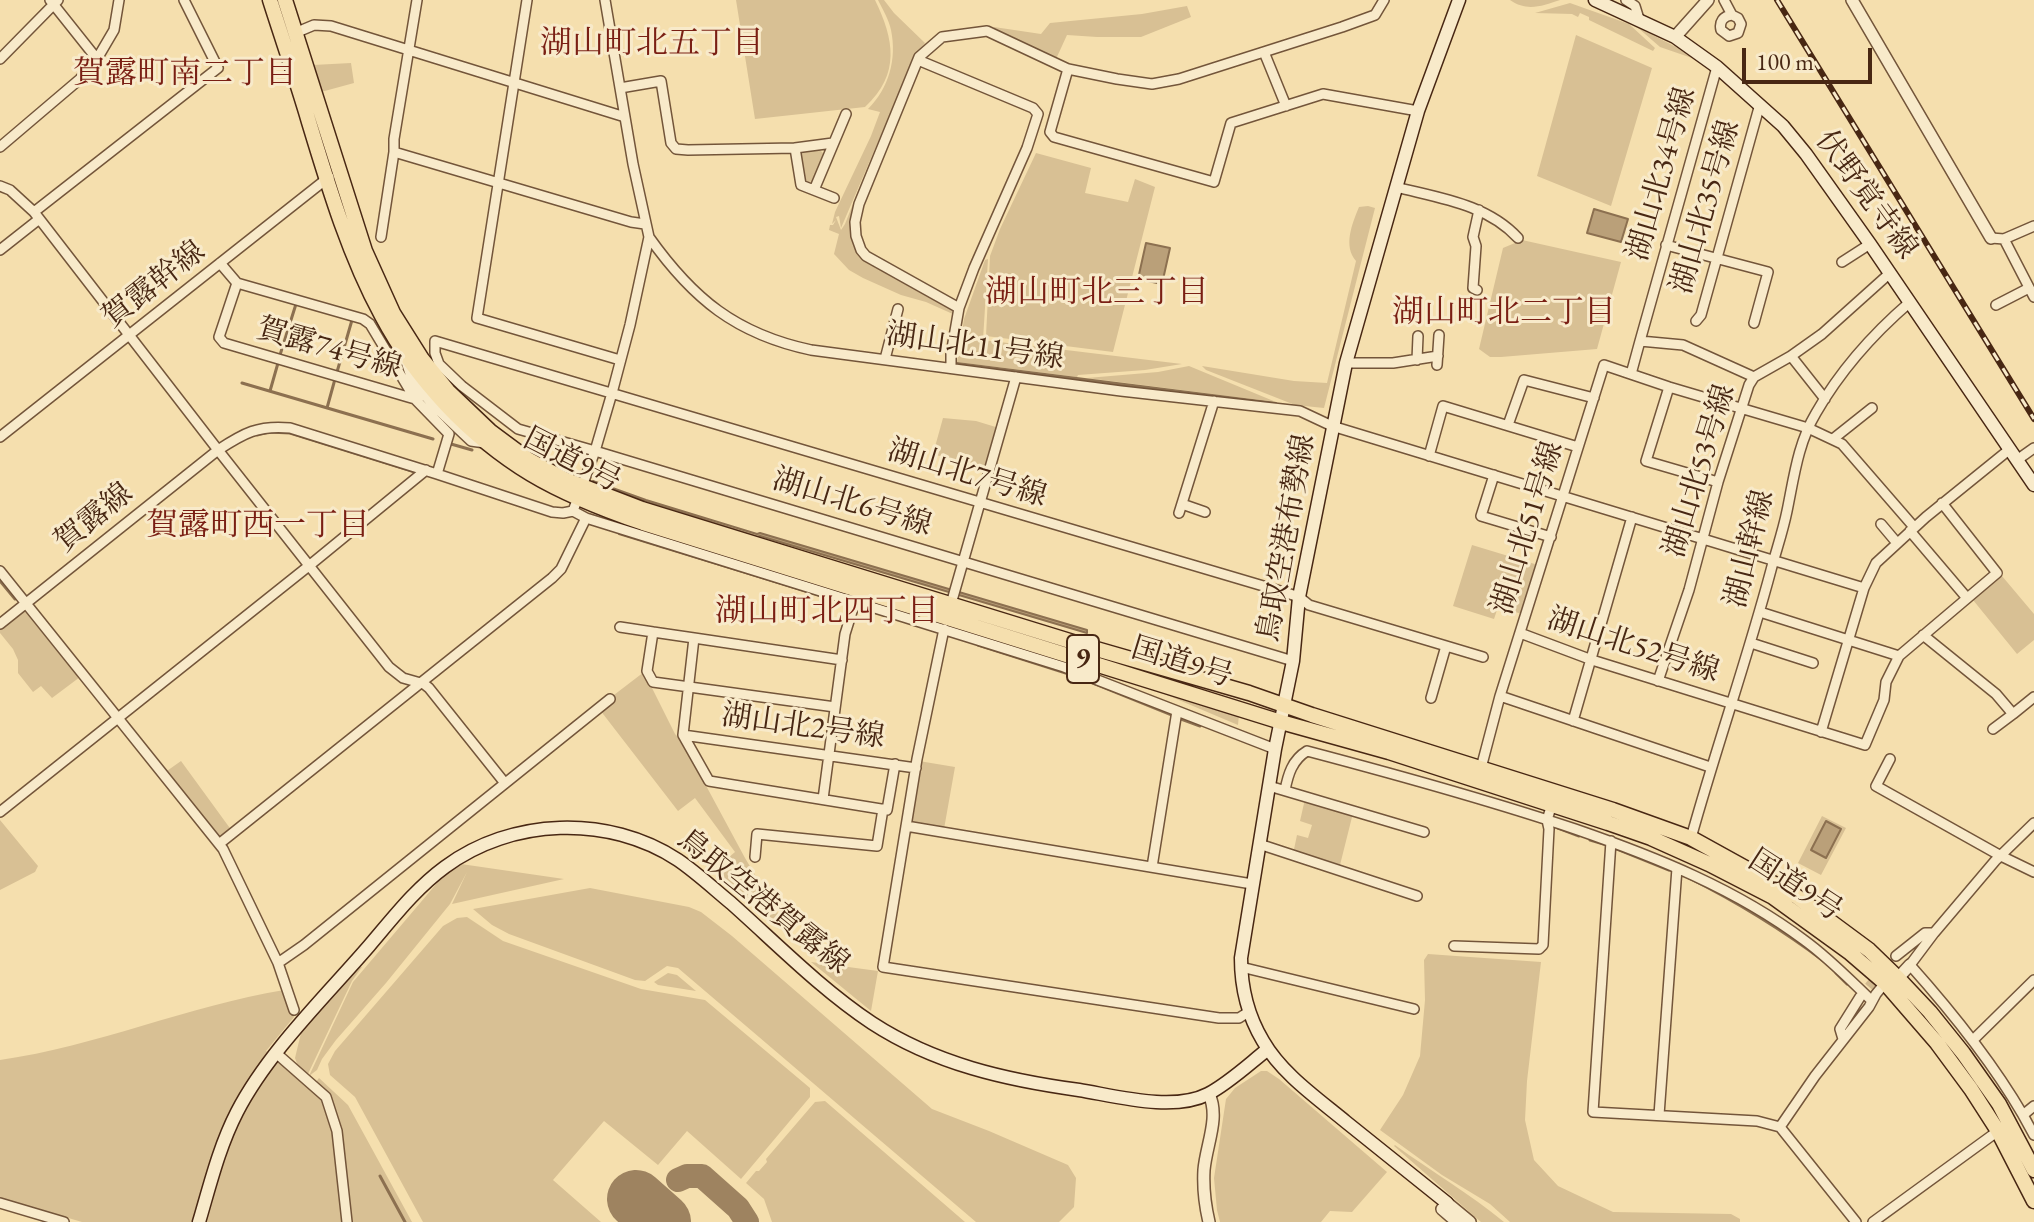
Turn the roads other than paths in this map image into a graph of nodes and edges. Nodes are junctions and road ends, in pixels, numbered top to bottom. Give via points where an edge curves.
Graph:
1 (119, 0) edge
2 (184, 0) edge
3 (270, 0) edge
4 (285, 0) edge
5 (417, 0) edge
6 (527, 0) edge
7 (605, 0) edge
8 (1384, 0) edge
9 (1459, 0) edge
10 (1595, 0) edge
11 (1626, 0) edge
12 (1708, 0) edge
13 (1724, 0) edge
14 (1852, 0) edge
15 (54, 2) edge
16 (1732, 15) dead end
17 (1639, 19) junction
18 (295, 33) junction
19 (1675, 37) junction
20 (409, 51) junction
21 (1264, 52) junction
22 (0, 58) edge
23 (97, 59) junction
24 (918, 60) junction
25 (1717, 67) junction
26 (1068, 69) junction
27 (514, 84) junction
28 (620, 88) junction
29 (1760, 104) junction
30 (1286, 106) junction
31 (1418, 111) junction
32 (846, 114) dead end
33 (625, 117) junction
34 (833, 143) junction
35 (0, 147) edge
36 (795, 148) junction
37 (394, 152) junction
38 (332, 175) junction
39 (498, 182) junction
40 (0, 186) edge
41 (1396, 187) junction
42 (814, 190) junction
43 (834, 198) dead end
44 (1479, 210) junction
45 (36, 216) junction
46 (645, 224) junction
47 (2034, 226) edge
48 (381, 237) dead end
49 (649, 237) junction
50 (1518, 238) dead end
51 (1991, 238) joint
52 (2004, 239) junction
53 (1870, 244) junction
54 (1666, 245) junction
55 (0, 250) edge
56 (1717, 258) junction
57 (1842, 262) dead end
58 (220, 263) junction
59 (1890, 273) junction
60 (237, 283) junction
61 (1477, 290) dead end
62 (2032, 293) edge
63 (1910, 302) junction
64 (1996, 305) dead end
65 (959, 308) junction
66 (898, 309) dead end
67 (1696, 321) dead end
68 (1754, 323) dead end
69 (1439, 335) dead end
70 (129, 336) junction
71 (1418, 336) dead end
72 (435, 341) joint
73 (1640, 341) junction
74 (403, 350) junction
75 (1791, 356) junction
76 (885, 359) junction
77 (620, 360) junction
78 (1417, 360) junction
79 (1346, 363) junction
80 (951, 368) junction
81 (1631, 374) junction
82 (1016, 377) junction
83 (1754, 377) junction
84 (1669, 387) junction
85 (612, 393) junction
86 (419, 397) junction
87 (1594, 398) junction
88 (1825, 399) junction
89 (1214, 401) junction
90 (1872, 408) dead end
91 (1742, 409) junction
92 (444, 423) junction
93 (1508, 425) junction
94 (1332, 426) junction
95 (1808, 428) junction
96 (0, 437) edge
97 (1833, 439) junction
98 (488, 444) junction
99 (1578, 447) junction
100 (2034, 448) edge
101 (218, 450) junction
102 (595, 451) junction
103 (2013, 454) junction
104 (1429, 456) junction
105 (426, 470) junction
106 (437, 474) junction
107 (1494, 475) junction
108 (1718, 482) junction
109 (2034, 485) edge
110 (1564, 496) junction
111 (578, 499) junction
112 (980, 503) junction
113 (1942, 503) junction
114 (1205, 512) dead end
115 (1632, 517) junction
116 (586, 518) junction
117 (1881, 524) dead end
118 (1912, 529) junction
119 (1551, 537) junction
120 (1702, 539) junction
121 (1897, 543) junction
122 (1774, 560) junction
123 (963, 561) junction
124 (310, 565) junction
125 (0, 571) edge
126 (1864, 588) junction
127 (953, 597) dead end
128 (1299, 597) junction
129 (1967, 598) junction
130 (855, 602) junction
131 (26, 603) junction
132 (1760, 612) junction
133 (0, 624) edge
134 (620, 627) dead end
135 (944, 629) junction
136 (653, 632) junction
137 (1520, 633) junction
138 (1923, 635) junction
139 (694, 638) junction
140 (1850, 641) junction
141 (1751, 643) junction
142 (1446, 646) junction
143 (1899, 656) junction
144 (1483, 657) dead end
145 (842, 660) junction
146 (1592, 660) junction
147 (1293, 661) junction
148 (1813, 663) dead end
149 (1658, 681) junction
150 (418, 684) junction
151 (688, 687) junction
152 (1500, 696) junction
153 (2034, 697) edge
154 (1431, 698) dead end
155 (610, 699) dead end
156 (1731, 704) junction
157 (1285, 706) junction
158 (835, 707) junction
159 (1177, 711) junction
160 (2013, 714) junction
161 (118, 717) junction
162 (1573, 721) junction
163 (1281, 722) junction
164 (1993, 729) dead end
165 (1821, 732) junction
166 (683, 735) junction
167 (1275, 749) junction
168 (830, 754) junction
169 (1890, 759) dead end
170 (895, 764) junction
171 (1710, 767) junction
172 (916, 768) junction
173 (1481, 768) junction
174 (504, 782) junction
175 (1269, 786) junction
176 (1285, 790) junction
177 (823, 799) junction
178 (1552, 805) junction
179 (883, 809) junction
180 (0, 812) edge
181 (2034, 823) edge
182 (906, 826) junction
183 (1424, 832) dead end
184 (1691, 838) junction
185 (1611, 841) junction
186 (219, 844) junction
187 (1259, 844) junction
188 (2001, 856) junction
189 (755, 857) dead end
190 (1152, 867) junction
191 (1677, 868) junction
192 (2034, 872) edge
193 (1252, 884) junction
194 (1417, 896) dead end
195 (1934, 933) junction
196 (1454, 946) dead end
197 (1896, 956) dead end
198 (278, 963) junction
199 (1910, 965) junction
200 (1241, 967) junction
201 (2034, 980) edge
202 (1892, 981) junction
203 (1860, 997) tunnel mouth
204 (1872, 1001) junction
205 (1414, 1009) dead end
206 (294, 1010) dead end
207 (1250, 1011) junction
208 (1843, 1039) junction
209 (1973, 1040) junction
210 (1268, 1049) junction
211 (276, 1053) junction
212 (1209, 1094) junction
213 (2034, 1106) edge
214 (1659, 1115) junction
215 (2023, 1115) junction
216 (1780, 1127) junction
217 (1998, 1131) junction
218 (2034, 1135) edge
219 (2034, 1170) edge
220 (2034, 1201) edge
221 (0, 1203) edge
222 (1444, 1206) junction
223 (64, 1222) edge
224 (199, 1222) edge
225 (347, 1222) edge
226 (1209, 1222) edge
227 (1457, 1222) edge
228 (1470, 1222) edge
229 (1856, 1222) edge
230 (1873, 1222) edge

1 - 23 street via 114,30
2 - 45 street via 218,68
3 - 38 highway, 国道9号 / 9
4 - 18 highway, 国道9号 / 9
5 - 20 street
6 - 27 street
7 - 28 street
8 - 21 street via 1375,15
9 - 31 main road, 鳥取空港布勢線
10 - 17 main road, 伏野覚寺線
11 - 17 street via 1635,6
12 - 19 street
13 - 16 street
14 - 51 street
15 - 22 street
15 - 23 street
17 - 19 main road, 伏野覚寺線
18 - 20 street via 323,25
18 - 38 highway, 国道9号 / 9
19 - 25 main road, 伏野覚寺線
20 - 27 street
20 - 37 street
21 - 26 street via 1152,84
21 - 30 street
23 - 35 street
24 - 26 street via 942,37 987,31
24 - 65 street via 859,204 856,236 866,256
24 - 65 street via 1038,114
25 - 29 main road, 伏野覚寺線
25 - 54 street, 湖山北34号線
26 - 30 street via 1050,132 1054,137 1214,182 1231,123
27 - 33 street
27 - 39 street
28 - 33 street
28 - 36 street via 661,81 676,149
29 - 53 main road, 伏野覚寺線 via 1806,154
29 - 56 street, 湖山北35号線
30 - 31 street via 1323,94
31 - 41 main road, 鳥取空港布勢線
32 - 34 street
33 - 46 street
34 - 36 street
34 - 42 street
36 - 42 street via 801,185
37 - 39 street
37 - 48 street
38 - 58 street, 賀露幹線
38 - 74 highway, 国道9号 / 9 via 365,282
38 - 111 highway, 国道9号 / 9 via 400,326 431,370 499,439
39 - 46 street
39 - 77 street via 477,318
40 - 45 street
41 - 44 street
41 - 79 main road, 鳥取空港布勢線
42 - 43 street
44 - 50 street
44 - 61 street via 1473,237
45 - 55 street
45 - 70 street
46 - 49 street
47 - 52 street
49 - 76 street, 湖山北11号線 via 696,295 749,330 799,347
49 - 77 street
51 - 52 street
52 - 62 street
53 - 57 street
53 - 59 main road, 伏野覚寺線
54 - 56 street
54 - 73 street, 湖山北34号線
56 - 67 street, 湖山北35号線
56 - 68 street via 1768,272
58 - 60 street, 賀露74号線
58 - 70 street, 賀露幹線
59 - 63 main road, 伏野覚寺線
59 - 75 street
60 - 86 street via 363,319
60 - 86 street, 賀露74号線 via 219,337 224,343
62 - 64 street
63 - 88 street, 湖山幹線 via 1882,326
63 - 103 main road, 伏野覚寺線
65 - 80 street
66 - 76 street
69 - 78 street via 1437,361
70 - 96 street, 賀露幹線
70 - 101 street
71 - 78 street
72 - 85 street, 湖山北7号線
72 - 102 street, 湖山北6号線 via 439,364 518,429
73 - 81 street
73 - 83 street, 湖山北53号線 via 1683,345
74 - 86 street
74 - 98 highway, 国道9号 / 9 via 445,403
75 - 83 street
75 - 88 street
76 - 80 street, 湖山北11号線
77 - 85 street
78 - 79 street
79 - 94 main road, 鳥取空港布勢線
80 - 82 street, 湖山北11号線
81 - 84 street, 湖山北51号線
81 - 87 street, 湖山北51号線 via 1604,365
82 - 89 street, 湖山北11号線
82 - 112 street
83 - 91 street, 湖山北53号線
84 - 91 street, 湖山北51号線
84 - 108 street via 1646,461
85 - 102 street
85 - 112 street, 湖山北7号線
86 - 92 street
87 - 93 street via 1524,380
87 - 99 street, 湖山北51号線
88 - 95 street, 湖山幹線
89 - 94 street, 湖山北11号線 via 1300,411
89 - 114 street via 1180,509
90 - 97 street
91 - 95 street, 湖山北51号線
91 - 108 street, 湖山北53号線
92 - 98 street via 471,441
92 - 106 street via 449,434
93 - 99 street
93 - 104 street via 1443,406
94 - 104 street, 湖山北11号線
94 - 128 main road, 鳥取空港布勢線
95 - 97 street, 湖山北51号線
95 - 122 street, 湖山幹線
97 - 118 street
98 - 111 highway, 国道9号 / 9
99 - 110 street, 湖山北51号線
100 - 103 street
101 - 105 street, 賀露線 via 257,429 290,428
101 - 124 street
101 - 131 street, 賀露線
102 - 111 street
102 - 123 street, 湖山北6号線
103 - 109 main road, 伏野覚寺線
103 - 113 street
104 - 107 street, 湖山北11号線
105 - 106 street, 賀露線
105 - 124 street
106 - 111 street, 賀露線 via 552,512 563,513
107 - 110 street, 湖山北11号線
107 - 119 street via 1481,516
108 - 120 street, 湖山北53号線
110 - 115 street, 湖山北11号線
110 - 119 street, 湖山北51号線
111 - 116 street
111 - 157 highway, 国道9号 / 9 via 660,515
111 - 163 highway, 国道9号 / 9
112 - 123 street
112 - 128 street, 湖山北7号線
113 - 118 street
113 - 129 street via 1997,573
115 - 120 street, 湖山北11号線
115 - 146 street
116 - 130 street
116 - 150 street via 552,578
117 - 121 street
118 - 121 street
118 - 129 street
119 - 137 street, 湖山北51号線
120 - 122 street, 湖山北11号線
120 - 149 street, 湖山北53号線
121 - 126 street via 1876,563
122 - 126 street, 湖山北11号線
122 - 132 street, 湖山幹線
123 - 127 street
123 - 147 street, 湖山北6号線
124 - 150 street via 389,667
124 - 161 street
125 - 131 street
126 - 140 street
128 - 142 street, 湖山北7号線 via 1309,605
128 - 147 main road, 鳥取空港布勢線
129 - 138 street
130 - 135 street
130 - 145 street
131 - 133 street, 賀露線
131 - 161 street
132 - 140 street
132 - 141 street, 湖山幹線
134 - 136 street
135 - 159 street
135 - 172 street
136 - 139 street
136 - 151 street via 647,671 653,682
137 - 146 street, 湖山北52号線
137 - 152 street, 湖山北51号線
138 - 143 street
138 - 160 street
139 - 145 street
139 - 151 street
140 - 143 street
140 - 165 street
141 - 148 street
141 - 156 street, 湖山幹線
142 - 144 street, 湖山北7号線
142 - 154 street
143 - 165 street, 湖山北52号線 via 1865,745
145 - 158 street
146 - 149 street, 湖山北52号線
146 - 162 street
147 - 157 main road, 鳥取空港布勢線
149 - 156 street, 湖山北52号線
150 - 174 street via 429,688
150 - 186 street
151 - 158 street
151 - 166 street
152 - 162 street
152 - 173 street, 湖山北51号線
153 - 160 street
155 - 174 street
156 - 165 street, 湖山北52号線
156 - 171 street, 湖山幹線
157 - 163 main road, 鳥取空港布勢線
157 - 173 highway, 国道9号 / 9
158 - 168 street
159 - 167 street
159 - 190 street
160 - 164 street
161 - 180 street
161 - 186 street
162 - 171 street
163 - 167 main road, 鳥取空港布勢線
163 - 178 highway, 国道9号 / 9
166 - 168 street, 湖山北2号線
166 - 177 street via 709,781
167 - 175 main road, 鳥取空港布勢線
168 - 170 street, 湖山北2号線
168 - 177 street
169 - 188 street via 1876,786
170 - 172 street, 湖山北2号線
170 - 179 street via 887,810
171 - 184 street, 湖山幹線
172 - 182 street
173 - 178 highway, 国道9号 / 9
174 - 198 street
175 - 176 street
175 - 187 main road, 鳥取空港布勢線
176 - 178 street via 1296,760 1307,751 1433,784
176 - 183 street
177 - 179 street
178 - 184 highway, 国道9号 / 9 via 1613,810
178 - 185 street
178 - 196 street via 1543,945
178 - 202 highway, 国道9号 / 9 via 1651,838 1741,880
179 - 189 street via 877,846 757,834
181 - 188 street
182 - 190 street
182 - 207 street via 883,967 1219,1018 1239,1018
184 - 202 highway, 国道9号 / 9 via 1796,896 1869,950
185 - 191 street
185 - 214 street via 1593,1112
186 - 198 street
187 - 193 main road, 鳥取空港布勢線
187 - 194 street
188 - 192 street
188 - 195 street
190 - 193 street
191 - 204 street via 1740,899 1804,940
191 - 214 street
193 - 200 main road, 鳥取空港布勢線
195 - 197 street via 1925,933
195 - 199 street
198 - 206 street
199 - 202 street
199 - 209 street
200 - 205 street
200 - 207 main road, 鳥取空港布勢線
201 - 209 street
202 - 204 street
202 - 217 highway, 国道9号 / 9
202 - 219 highway, 国道9号 / 9 via 1930,1012 1963,1053 1999,1104
203 - 208 street via 1840,1029
204 - 208 street
207 - 210 main road, 鳥取空港布勢線
208 - 216 street
209 - 215 street
210 - 212 main road, 鳥取空港賀露線
210 - 222 main road, 鳥取空港布勢線 via 1290,1074
211 - 212 main road, 鳥取空港賀露線 via 400,910 446,866 517,833 573,828 621,835 677,860 852,1008 931,1054 990,1074 1061,1088 1164,1102
211 - 224 main road, 鳥取空港賀露線 via 233,1119
211 - 225 street via 326,1097 337,1131
212 - 226 street via 1214,1113 1204,1172
213 - 215 street
214 - 216 street
215 - 218 street
216 - 229 street
217 - 220 highway, 国道9号 / 9
217 - 230 street
221 - 223 street
222 - 227 street
222 - 228 street

